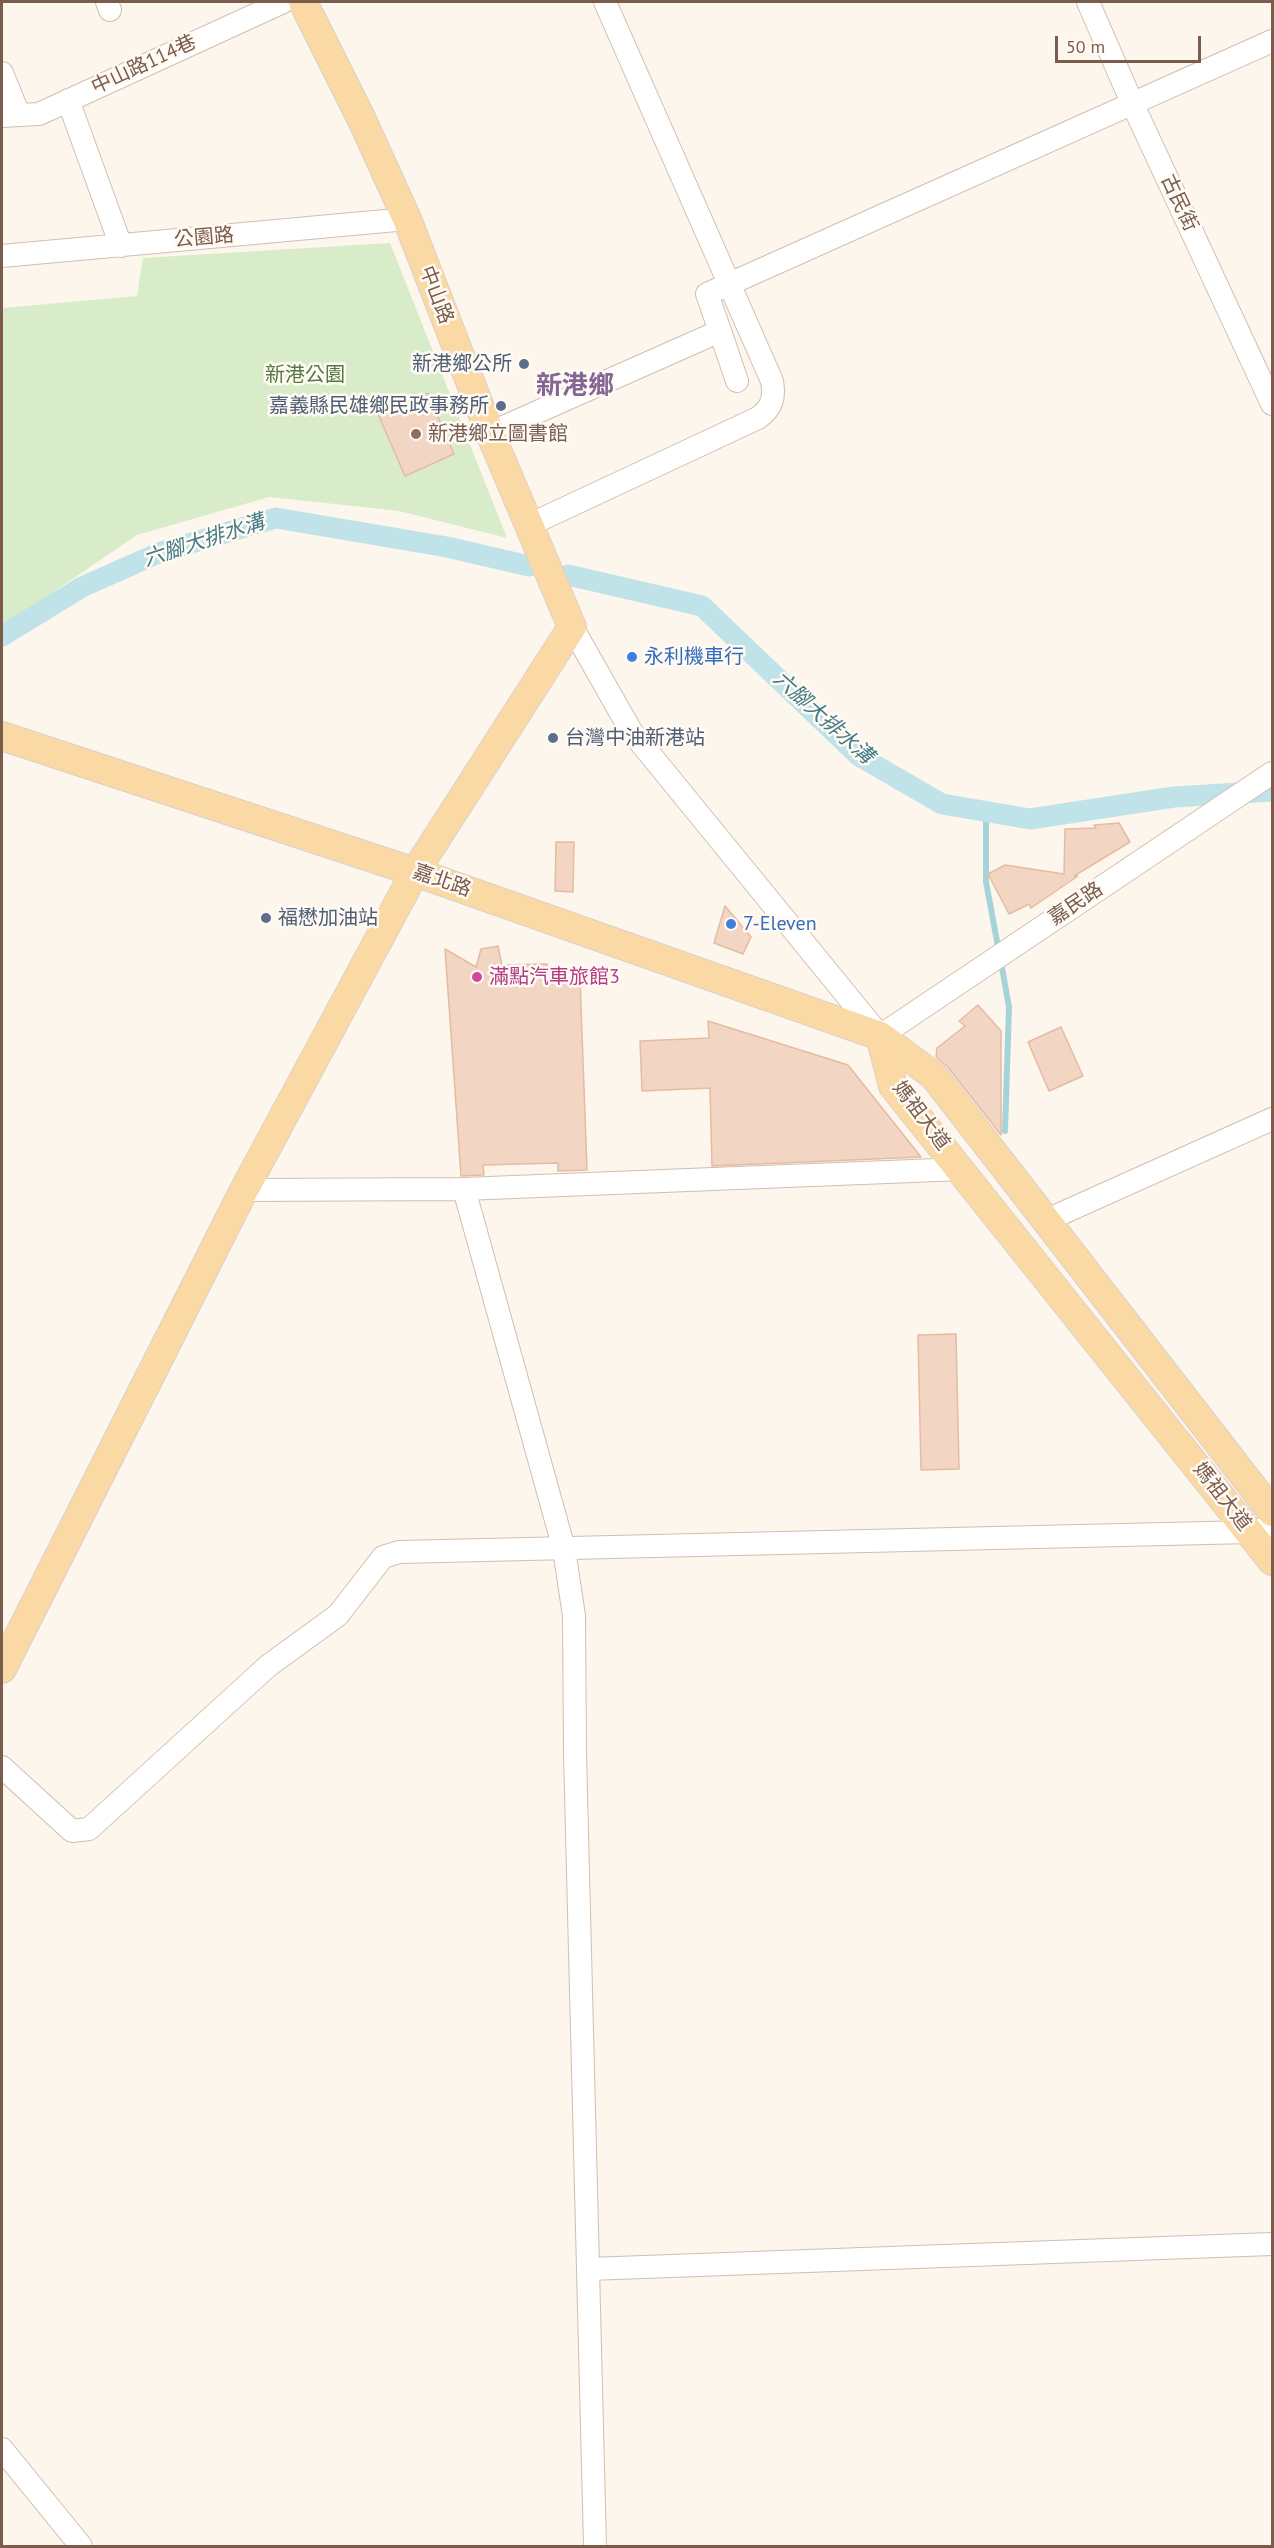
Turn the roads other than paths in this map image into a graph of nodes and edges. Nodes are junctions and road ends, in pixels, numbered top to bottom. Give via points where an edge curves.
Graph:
1 (283, 2) edge
2 (303, 2) edge
3 (605, 2) edge
4 (1088, 2) edge
5 (1272, 41) edge
6 (2, 73) edge
7 (68, 100) junction
8 (1133, 105) junction
9 (10, 116) edge
10 (406, 219) junction
11 (121, 246) junction
12 (2, 256) edge
13 (729, 284) junction
14 (720, 331) junction
15 (737, 381) dead end
16 (1272, 404) edge
17 (490, 433) junction
18 (529, 525) junction
19 (572, 627) junction
20 (2, 736) edge
21 (1272, 773) edge
22 (415, 872) junction
23 (880, 1036) junction
24 (1272, 1119) edge
25 (962, 1169) junction
26 (464, 1189) junction
27 (244, 1190) junction
28 (1047, 1220) junction
29 (1272, 1512) edge
30 (1261, 1530) edge
31 (564, 1549) junction
32 (1272, 1561) edge
33 (2, 1669) edge
34 (2, 1767) edge
35 (1272, 2244) edge
36 (589, 2269) junction
37 (2, 2450) edge
38 (81, 2547) edge
39 (595, 2547) edge

1 - 7 street, 中山路114巷
2 - 10 main road, 中山路
3 - 13 street
4 - 8 street, 古民街
5 - 8 street
6 - 9 street
7 - 9 street, 中山路114巷 via 39,114
7 - 11 street
8 - 13 street
8 - 16 street, 古民街
10 - 11 street, 公園路
10 - 17 main road, 中山路
11 - 12 street, 公園路
13 - 14 street via 707,294
13 - 18 street via 772,381 774,393 768,411
14 - 15 street
14 - 17 street
17 - 18 main road, 中山路
18 - 19 main road, 中山路
19 - 22 main road
19 - 23 street via 631,731
20 - 22 main road, 嘉北路
21 - 23 street, 嘉民路
22 - 23 main road, 嘉北路
22 - 27 main road
23 - 25 main road, 媽祖大道 via 893,1086
23 - 28 main road, 媽祖大道 via 934,1076
24 - 28 street
25 - 26 street
25 - 30 main road, 媽祖大道
26 - 27 street
26 - 31 street
27 - 33 main road
28 - 29 main road, 媽祖大道
30 - 31 street
30 - 32 main road, 媽祖大道
31 - 34 street via 399,1552 383,1557 338,1615 268,1666 89,1829 72,1831
31 - 36 street via 574,1616
35 - 36 street
36 - 39 street
37 - 38 street

